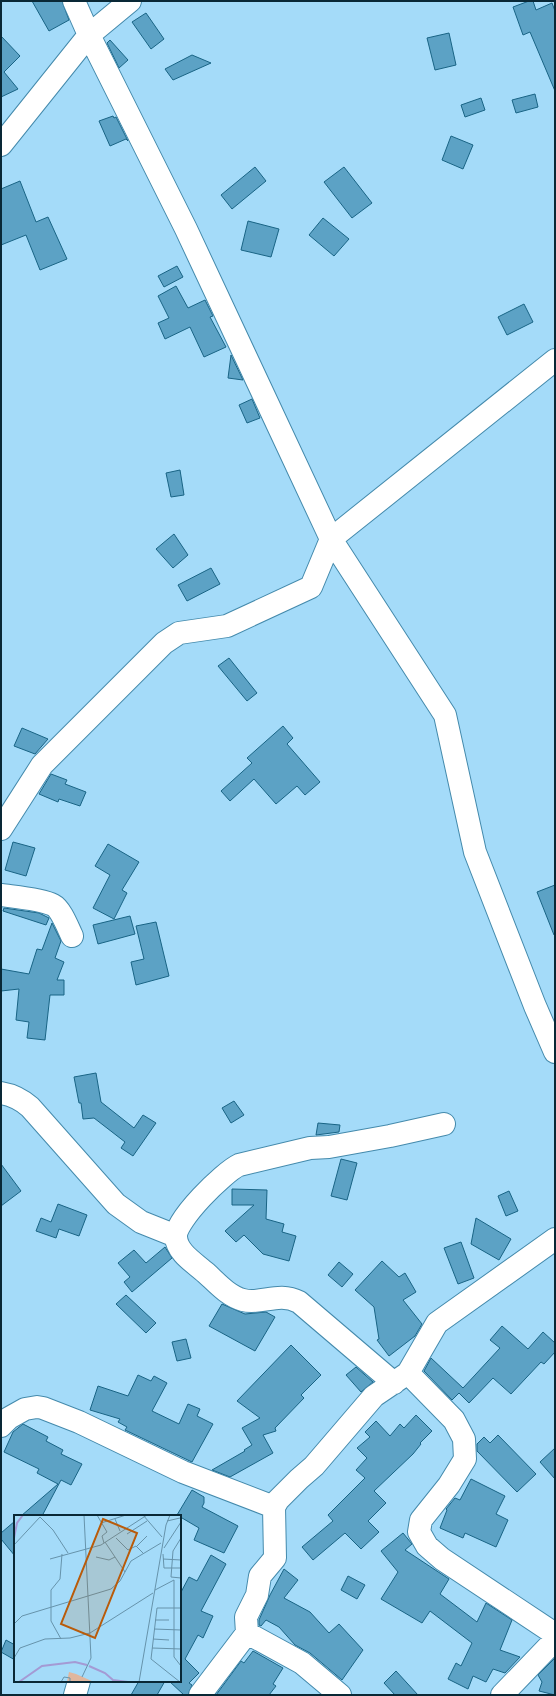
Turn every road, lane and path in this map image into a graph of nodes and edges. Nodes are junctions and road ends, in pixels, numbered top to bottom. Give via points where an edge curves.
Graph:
1 (74, 1) edge
2 (130, 1) edge
3 (89, 35) junction
4 (1, 145) edge
5 (555, 360) edge
6 (332, 539) junction
7 (1, 829) edge
8 (1, 895) edge
9 (72, 936) dead end
10 (555, 1052) edge
11 (1, 1093) edge
12 (444, 1124) dead end
13 (176, 1236) junction
14 (555, 1239) edge
15 (401, 1378) junction
16 (1, 1426) edge
17 (274, 1507) junction
18 (247, 1633) junction
19 (555, 1634) edge
20 (555, 1640) edge
21 (79, 1682) edge
22 (75, 1695) edge
23 (200, 1695) edge
24 (340, 1695) edge
25 (502, 1695) edge

1 - 3 street
2 - 3 street
3 - 4 street
3 - 6 street via 186,229
5 - 6 street
6 - 7 street via 311,587 227,626 179,633 164,643 42,765
6 - 10 street via 445,714 475,852
8 - 9 street via 54,905
11 - 13 street via 21,1099 30,1107 116,1204 141,1222
12 - 13 street via 329,1147 310,1148 239,1165 218,1181 183,1218
13 - 15 street via 184,1254 231,1295 252,1301 276,1297 299,1302
14 - 15 street via 437,1323
15 - 17 street via 374,1396 314,1466
15 - 19 street via 454,1420 466,1449 465,1459 449,1486 421,1520 419,1532 427,1546 442,1559
16 - 17 street via 25,1409 43,1408 79,1422 183,1472
17 - 18 street via 275,1558 260,1576 257,1595 246,1617
18 - 23 street
18 - 24 street via 302,1663
20 - 25 street
21 - 22 street

